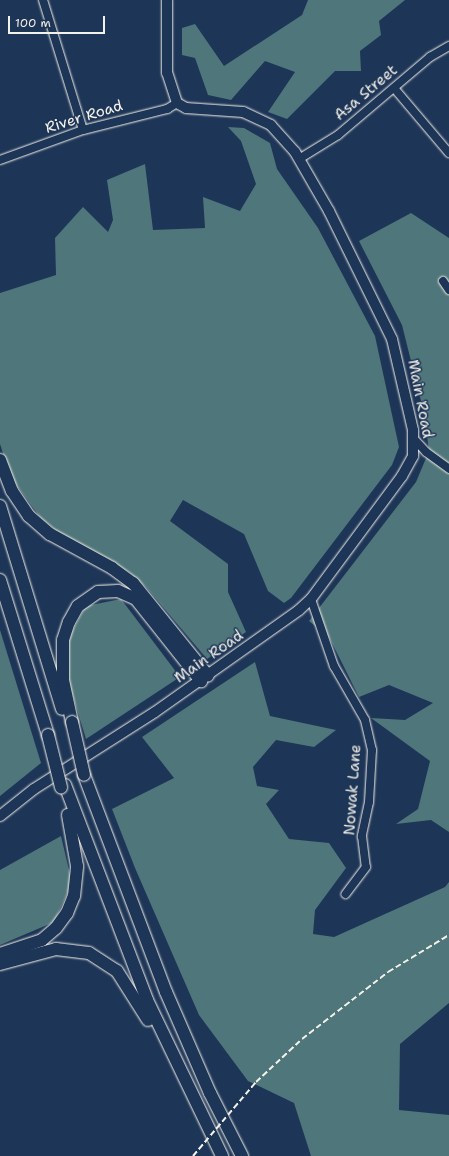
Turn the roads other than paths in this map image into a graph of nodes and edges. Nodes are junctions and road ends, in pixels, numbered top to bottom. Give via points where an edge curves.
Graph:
1 (43, 0) edge
2 (167, 0) edge
3 (449, 46) edge
4 (394, 88) junction
5 (177, 103) junction
6 (83, 130) junction
7 (449, 153) edge
8 (299, 159) junction
9 (0, 160) edge
10 (443, 281) dead end
11 (449, 290) edge
12 (414, 440) junction
13 (0, 460) edge
14 (449, 469) edge
15 (0, 506) edge
16 (0, 580) edge
17 (311, 599) junction
18 (205, 678) junction
19 (69, 724) junction
20 (63, 786) junction
21 (0, 816) edge
22 (346, 894) dead end
23 (0, 954) edge
24 (0, 964) edge
25 (194, 1101) junction
26 (222, 1156) edge
27 (242, 1156) edge

1 - 6 street
2 - 5 main road via 167,73
3 - 4 street, Asa Street via 430,57
4 - 7 street
4 - 8 street, Asa Street via 338,135
5 - 6 street, River Road via 167,109
5 - 8 main road, Main Road via 186,108 234,111 251,115 271,125 287,140
6 - 9 street, River Road
8 - 12 main road, Main Road via 329,211 390,333
10 - 11 street
12 - 14 street
12 - 17 main road, Main Road via 412,460 402,476
13 - 18 highway via 12,491 29,516 50,534 112,568 133,583
15 - 19 highway
16 - 20 highway, bridge
17 - 18 main road, Main Road via 286,622
17 - 22 street, Nowak Lane via 334,666 365,720 372,750 368,802 362,836 366,867
18 - 19 highway via 136,599 118,591 98,592 78,606 63,640 63,680
18 - 21 main road, Main Road via 34,789
19 - 27 highway, bridge via 84,775 168,999 210,1093
20 - 23 highway via 76,856 76,886 71,904 62,921 49,935 34,944
20 - 25 highway via 132,965
24 - 25 highway via 56,949 81,951 107,963 123,978
25 - 26 highway

